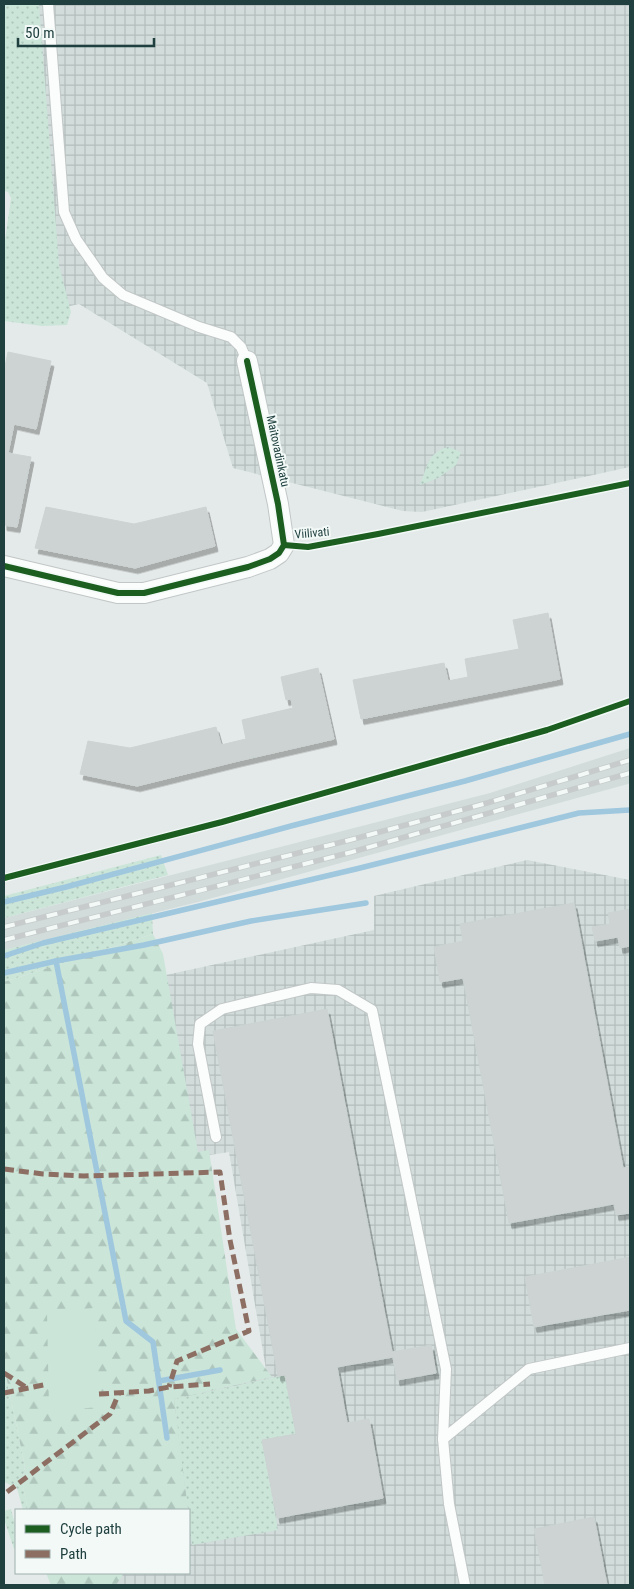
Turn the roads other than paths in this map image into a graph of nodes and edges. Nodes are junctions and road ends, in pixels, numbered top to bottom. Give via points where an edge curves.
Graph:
1 (48, 4) edge
2 (247, 361) joint
3 (284, 546) joint
4 (4, 566) edge
5 (216, 1137) dead end
6 (630, 1348) edge
7 (443, 1439) junction
8 (465, 1585) edge

1 - 2 lane via 64,212 76,238 103,278 123,295 231,337 241,347
2 - 3 street, Maitovadinkatu
3 - 4 street, Viilivati via 270,559 248,567 144,593 118,593
5 - 7 lane via 198,1044 200,1024 222,1009 311,988 338,990 372,1010 446,1369
6 - 7 lane via 529,1369
7 - 8 lane via 449,1504

